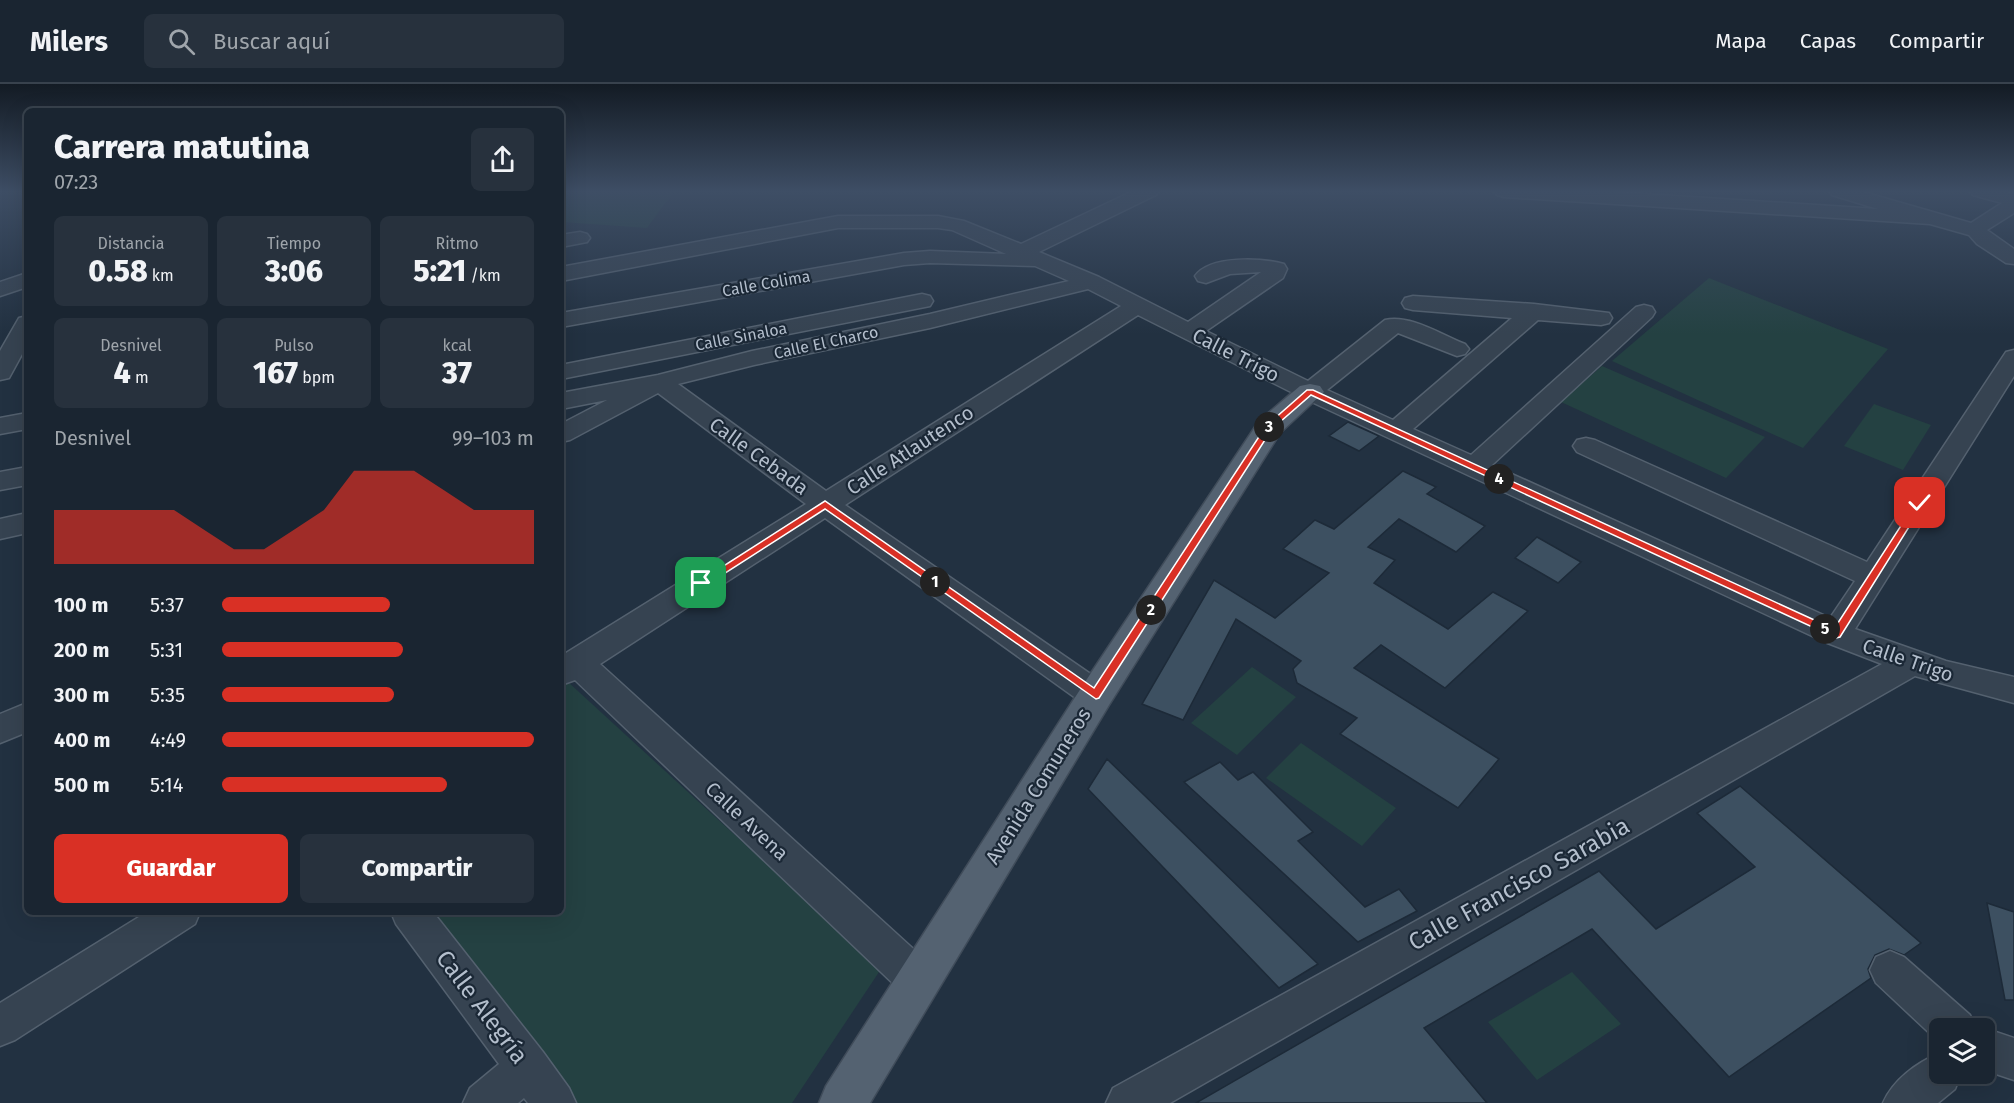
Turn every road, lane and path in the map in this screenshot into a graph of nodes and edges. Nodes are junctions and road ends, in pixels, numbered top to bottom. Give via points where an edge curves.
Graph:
1 (756, 239) edge
2 (990, 239) edge
3 (1044, 239) edge
4 (1983, 239) edge
5 (1022, 252) junction
6 (2014, 258) edge
7 (904, 259) junction
8 (1044, 261) junction
9 (564, 273) edge
10 (24, 281) edge
11 (1091, 282) junction
12 (0, 289) edge
13 (1248, 292) junction
14 (24, 293) edge
15 (0, 297) edge
16 (1413, 303) dead end
17 (1138, 305) junction
18 (926, 311) junction
19 (1534, 311) junction
20 (1644, 312) dead end
21 (1600, 318) dead end
22 (564, 322) edge
23 (24, 323) edge
24 (0, 327) edge
25 (24, 329) edge
26 (1190, 332) junction
27 (599, 339) junction
28 (1457, 349) dead end
29 (2014, 357) edge
30 (24, 369) edge
31 (564, 369) edge
32 (0, 373) edge
33 (659, 382) junction
34 (627, 386) junction
35 (1310, 392) junction
36 (564, 400) edge
37 (24, 422) edge
38 (0, 426) edge
39 (1396, 431) junction
40 (564, 432) edge
41 (1586, 446) dead end
42 (1474, 467) junction
43 (24, 477) edge
44 (0, 481) edge
45 (825, 504) junction
46 (24, 523) edge
47 (0, 529) edge
48 (1873, 577) junction
49 (1836, 634) junction
50 (1910, 664) junction
51 (569, 667) edge
52 (2014, 690) edge
53 (1096, 695) junction
54 (24, 718) edge
55 (0, 730) edge
56 (176, 915) edge
57 (412, 915) edge
58 (1890, 970) dead end
59 (917, 979) junction
60 (1942, 1018) edge
61 (0, 1026) edge
62 (1995, 1053) edge
63 (2014, 1059) edge
64 (528, 1067) junction
65 (1929, 1083) edge
66 (485, 1103) edge
67 (554, 1103) edge
68 (843, 1103) edge
69 (1128, 1103) edge
70 (1905, 1103) edge

1 - 9 street, Calle Trigo
2 - 5 street, Calle Trigo
3 - 5 street
4 - 6 street
5 - 8 street, Calle Trigo
7 - 8 street, Calle Colima
7 - 18 street
7 - 27 street, Calle Colima
8 - 11 street, Calle Trigo
10 - 12 street
11 - 17 street, Calle Trigo
11 - 18 street, Calle El Charco
13 - 13 street via 1276,269 1239,266 1206,276
13 - 26 street
14 - 15 street
16 - 19 street
17 - 26 street, Calle Trigo
17 - 45 street, Calle Atlautenco
18 - 27 street, Calle Sinaloa
18 - 33 street, Calle El Charco
19 - 21 street
19 - 39 street
20 - 42 street
22 - 27 street, Calle Colima
23 - 24 street
25 - 32 street
26 - 35 street, Calle Trigo
27 - 31 street, Calle Sinaloa
27 - 34 street
28 - 35 street via 1393,325
29 - 48 street
30 - 32 street
33 - 34 street, Calle El Charco
33 - 40 street
33 - 45 street, Calle Cebada
34 - 36 street, Calle El Charco
35 - 39 street, Calle Trigo
35 - 53 main road, Avenida Comuneros via 1269,428
37 - 38 street
39 - 42 street, Calle Trigo
41 - 48 street
42 - 49 street, Calle Trigo
43 - 44 street
45 - 51 street, Calle Atlautenco
45 - 53 street, Calle Cebada
46 - 47 street
48 - 49 street
49 - 50 street, Calle Trigo
50 - 52 street, Calle Trigo
50 - 69 street, Calle Francisco Sarabia
51 - 59 street, Calle Avena
53 - 59 main road, Avenida Comuneros
54 - 55 street
56 - 61 street
57 - 64 street, Calle Alegría
58 - 60 street
59 - 68 main road, Avenida Comuneros
62 - 63 street
64 - 66 street
64 - 67 street, Calle Alegría
65 - 70 street

